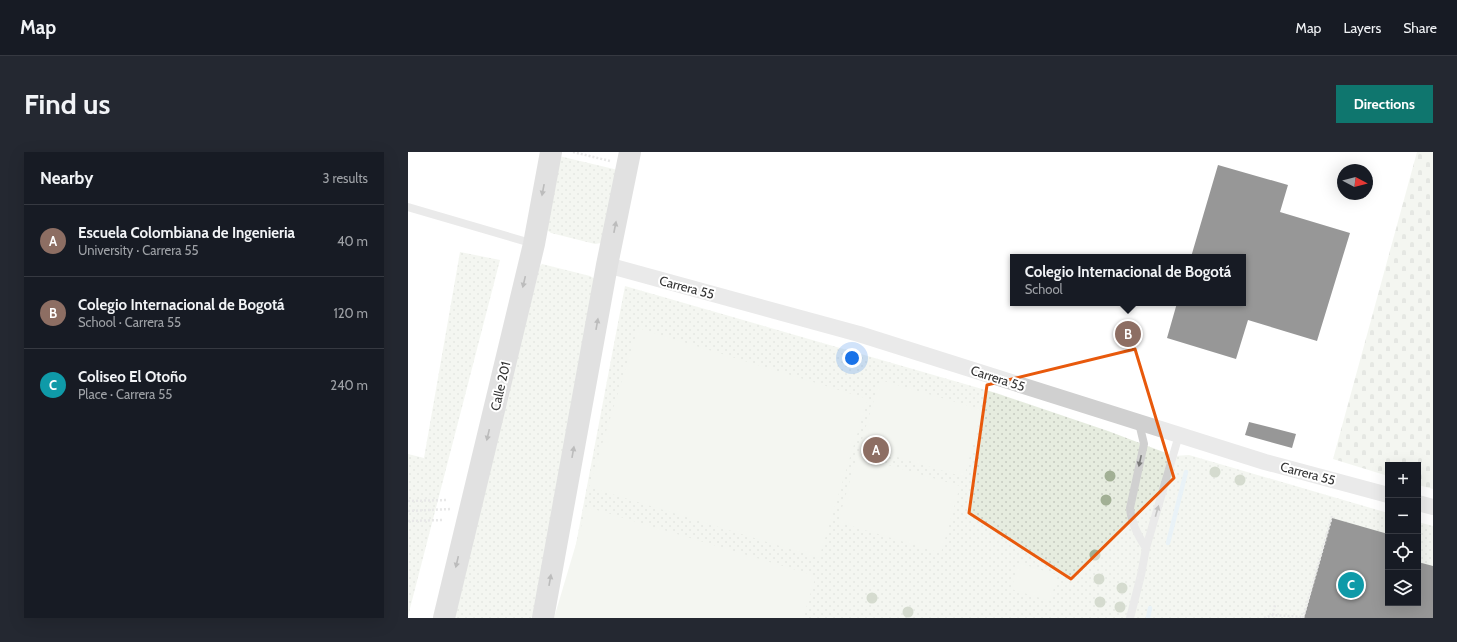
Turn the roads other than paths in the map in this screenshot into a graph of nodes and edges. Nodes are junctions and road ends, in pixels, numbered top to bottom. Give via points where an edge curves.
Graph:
1 (551, 152) edge
2 (621, 157) edge
3 (408, 207) edge
4 (534, 244) junction
5 (607, 265) junction
6 (1139, 423) junction
7 (1179, 435) junction
8 (1385, 494) edge
9 (1421, 504) edge
10 (1433, 507) edge
11 (1146, 548) junction
12 (444, 618) edge
13 (543, 618) edge
14 (1130, 618) edge

1 -> 4 main road, Calle 201
5 -> 2 main road
3 - 4 lane
4 -> 12 main road, Calle 201
5 - 6 street, Carrera 55 via 859,334
13 -> 5 main road
6 - 7 street, Carrera 55
6 -> 11 lane via 1144,444 1130,517
7 - 8 street, Carrera 55 via 1265,462
11 -> 7 lane
9 - 10 street
11 - 14 lane

